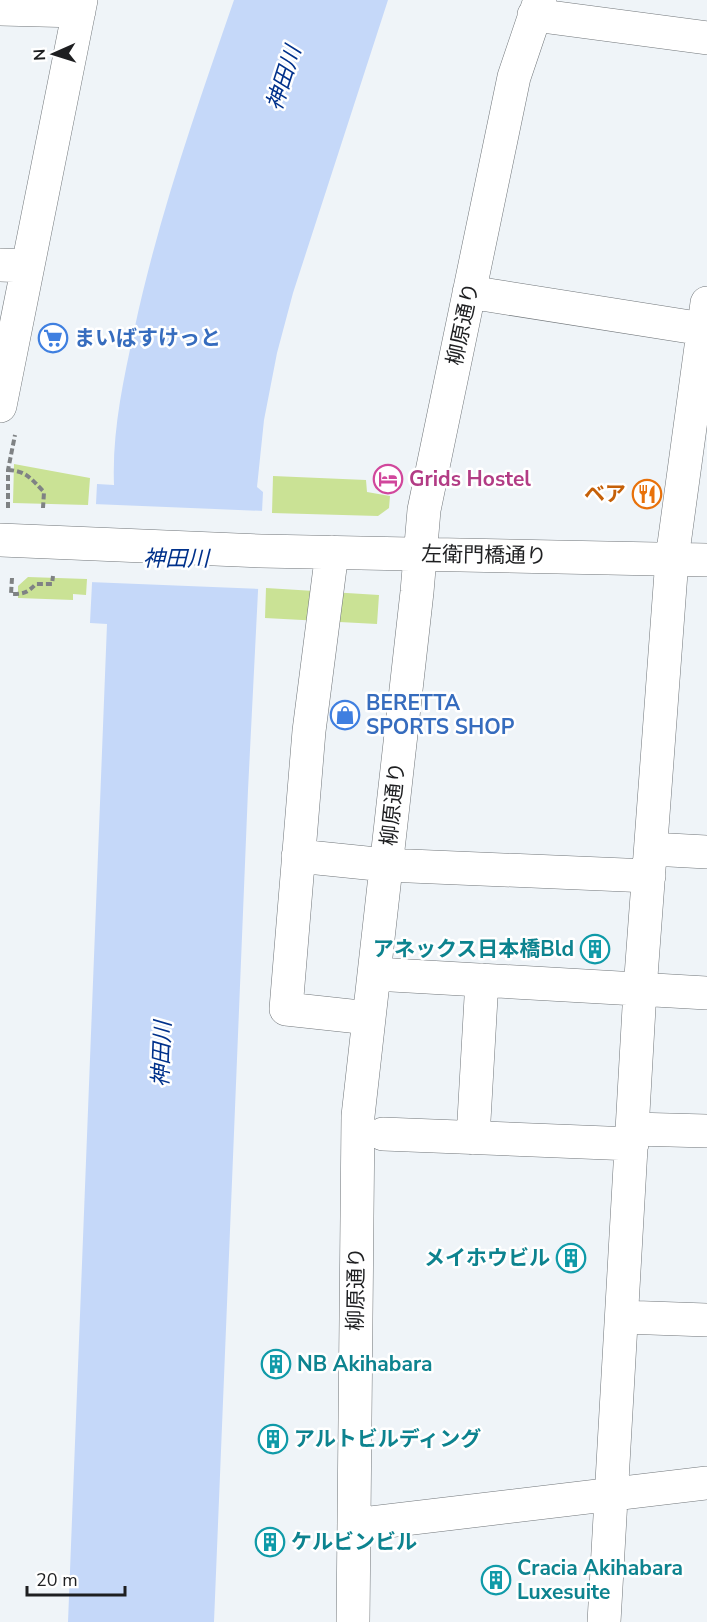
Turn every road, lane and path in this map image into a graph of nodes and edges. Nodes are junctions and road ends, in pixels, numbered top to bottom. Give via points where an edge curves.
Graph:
1 (80, 6) edge
2 (537, 8) edge
3 (0, 9) edge
4 (707, 38) edge
5 (14, 265) edge
6 (469, 292) junction
7 (705, 316) edge
8 (0, 406) edge
9 (8, 470) dead end
10 (43, 504) dead end
11 (0, 540) edge
12 (332, 552) junction
13 (420, 553) junction
14 (672, 559) junction
15 (707, 560) edge
16 (53, 572) dead end
17 (12, 578) dead end
18 (707, 852) edge
19 (298, 856) junction
20 (650, 862) junction
21 (386, 865) junction
22 (374, 974) junction
23 (482, 980) junction
24 (640, 990) junction
25 (707, 993) edge
26 (369, 1018) junction
27 (707, 1131) edge
28 (382, 1134) dead end
29 (633, 1136) junction
30 (472, 1138) junction
31 (622, 1317) junction
32 (707, 1320) edge
33 (707, 1483) edge
34 (612, 1494) junction
35 (354, 1525) junction
36 (353, 1622) edge
37 (604, 1622) edge

1 - 3 street
1 - 5 street
2 - 4 street
2 - 6 street, 柳原通り via 514,77
5 - 8 street
6 - 7 street
6 - 13 street, 柳原通り via 424,510
7 - 14 street
9 - 10 path via 26,474 44,492
11 - 12 street, 左衛門橋通り
12 - 13 street, 左衛門橋通り
12 - 19 street
13 - 14 street, 左衛門橋通り
13 - 21 street, 柳原通り
14 - 15 street, 左衛門橋通り
14 - 20 street
16 - 17 path via 52,584 36,584 26,594 11,594
18 - 20 street
19 - 21 street
19 - 26 street via 286,1010
20 - 21 street
20 - 24 street
21 - 22 street, 柳原通り
22 - 23 street
22 - 26 street, 柳原通り
23 - 24 street
23 - 30 street
24 - 25 street
24 - 29 street
26 - 35 street, 柳原通り via 358,1116
27 - 29 street
28 - 30 street
29 - 30 street
29 - 31 street
31 - 32 street
31 - 34 street
33 - 34 street
34 - 35 street
34 - 37 street
35 - 36 street, 柳原通り

